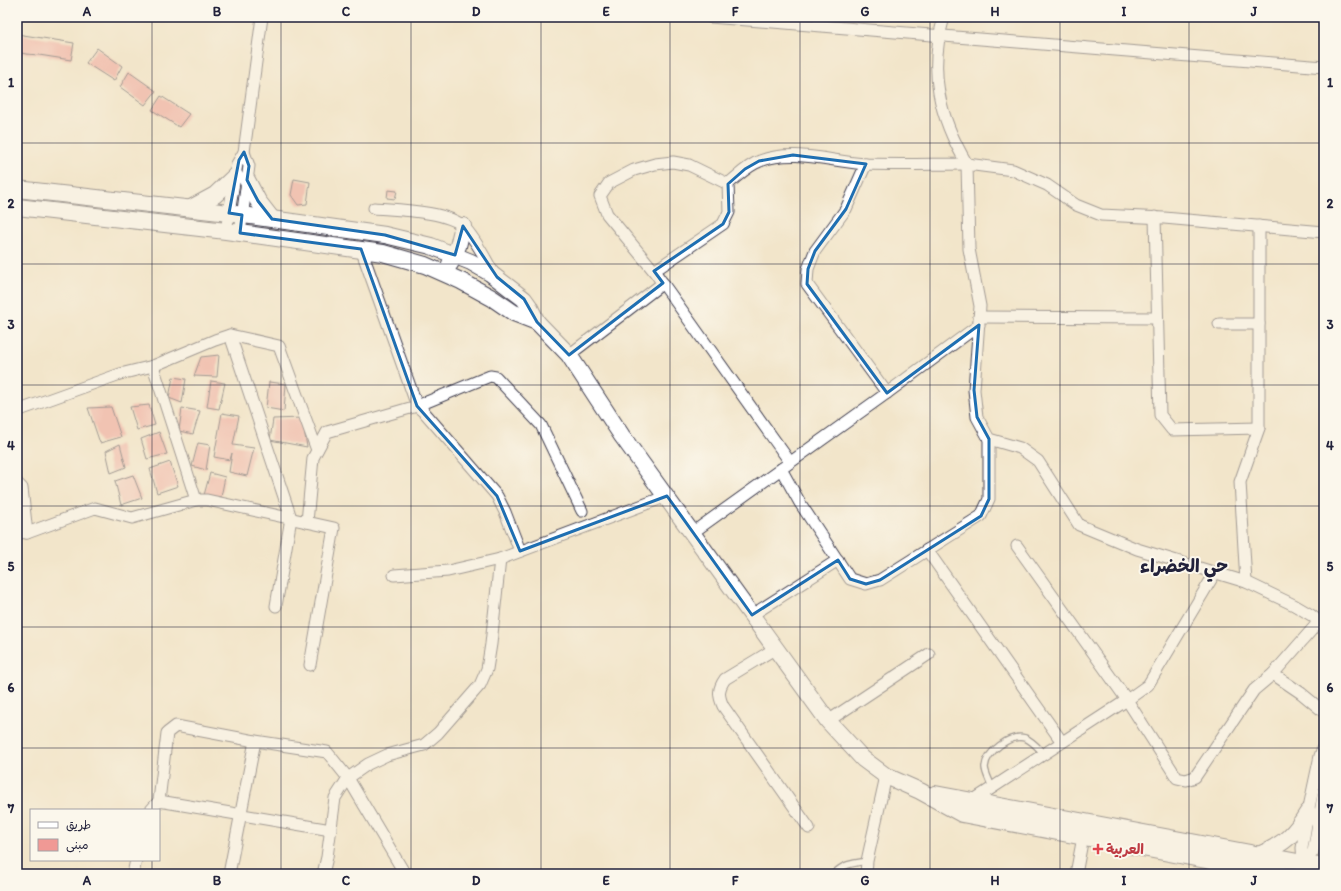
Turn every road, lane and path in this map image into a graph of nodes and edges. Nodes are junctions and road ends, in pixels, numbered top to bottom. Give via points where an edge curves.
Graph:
1 (262, 17) edge
2 (710, 17) edge
3 (944, 17) edge
4 (938, 36) junction
5 (1324, 67) edge
6 (866, 164) junction
7 (967, 164) junction
8 (241, 178) junction
9 (728, 184) junction
10 (17, 190) edge
11 (17, 207) edge
12 (191, 208) junction
13 (374, 208) dead end
14 (236, 214) junction
15 (1155, 217) junction
16 (272, 219) junction
17 (463, 226) junction
18 (1259, 226) junction
19 (233, 232) junction
20 (1324, 232) edge
21 (361, 249) junction
22 (454, 255) junction
23 (654, 271) junction
24 (445, 274) junction
25 (497, 278) junction
26 (663, 283) junction
27 (1158, 318) junction
28 (979, 321) junction
29 (537, 322) junction
30 (1219, 324) dead end
31 (1259, 324) junction
32 (230, 335) junction
33 (569, 355) junction
34 (153, 366) junction
35 (887, 393) junction
36 (17, 402) edge
37 (417, 406) junction
38 (17, 407) edge
39 (17, 411) edge
40 (1259, 428) junction
41 (989, 439) junction
42 (317, 450) junction
43 (790, 462) junction
44 (781, 468) junction
45 (17, 483) edge
46 (667, 496) junction
47 (196, 500) junction
48 (582, 511) dead end
49 (292, 518) junction
50 (307, 522) junction
51 (692, 532) junction
52 (22, 533) edge
53 (1017, 546) dead end
54 (927, 550) junction
55 (520, 551) junction
56 (500, 559) junction
57 (838, 560) junction
58 (1215, 573) junction
59 (394, 575) dead end
60 (1246, 582) junction
61 (276, 606) dead end
62 (752, 615) junction
63 (776, 648) junction
64 (929, 654) dead end
65 (310, 665) dead end
66 (1273, 674) junction
67 (1127, 700) junction
68 (1324, 712) edge
69 (828, 721) junction
70 (255, 741) junction
71 (1062, 742) junction
72 (1324, 745) edge
73 (1044, 754) junction
74 (886, 776) junction
75 (348, 778) junction
76 (992, 788) junction
77 (1324, 790) edge
78 (920, 791) junction
79 (158, 801) junction
80 (972, 801) junction
81 (152, 809) edge
82 (241, 815) junction
83 (1316, 822) edge
84 (809, 828) dead end
85 (331, 830) junction
86 (1083, 837) junction
87 (1261, 854) junction
88 (136, 861) edge
89 (867, 861) junction
90 (1324, 867) edge
91 (1302, 868) edge
92 (133, 874) edge
93 (229, 874) edge
94 (323, 874) edge
95 (405, 874) edge
96 (834, 874) edge
97 (866, 874) edge
98 (1076, 874) edge
99 (1281, 874) edge

1 - 8 street via 244,152 238,164
2 - 4 street
3 - 4 street
4 - 5 street
4 - 7 street via 937,82 944,116 954,142
6 - 7 street
6 - 9 street via 793,155 776,157 759,161
6 - 35 street via 846,209 815,251 808,269 807,284
7 - 15 street via 1013,170 1047,185 1076,205 1101,215
7 - 28 street via 969,249 980,306
8 - 12 street
8 - 14 street
8 - 16 street
9 - 23 street via 729,212 723,224
9 - 23 street via 689,164 673,162 634,170 609,183 600,196 607,214
10 - 12 street
11 - 19 street
12 - 14 street
13 - 17 street via 441,215
14 - 16 street
14 - 19 street
15 - 18 street
15 - 27 street
16 - 22 street via 385,235 431,246
17 - 22 street
17 - 25 street
18 - 20 street
18 - 31 street
19 - 21 street
21 - 24 street via 404,258
21 - 37 street
22 - 24 street
22 - 25 street
23 - 26 street
24 - 29 street via 477,289 514,313
25 - 29 street via 524,299
26 - 33 street
26 - 43 street
27 - 28 street
27 - 40 street via 1160,415 1172,430
28 - 35 street
28 - 41 street via 974,390 976,417
29 - 33 street
30 - 31 street
31 - 40 street
32 - 34 street
32 - 42 street via 279,346
32 - 49 street
33 - 46 street via 622,436
34 - 39 street via 120,374
34 - 47 street
35 - 43 street
36 - 38 street
37 - 42 street via 327,432
37 - 48 street via 490,376 496,377 541,426
37 - 55 street via 426,413 497,496
40 - 60 street via 1240,482
41 - 54 street via 989,499 980,516
41 - 58 street via 1020,448 1038,461 1078,525 1137,549
42 - 50 street via 313,458
43 - 44 street
44 - 51 street
44 - 57 street via 800,503
45 - 52 street via 22,488
46 - 51 street
46 - 55 street
47 - 49 street via 207,500
47 - 52 street via 132,518 95,508
49 - 50 street
49 - 61 street
50 - 65 street via 334,528
51 - 62 street
53 - 67 street
54 - 57 street via 880,580 866,584 850,579
54 - 71 street
55 - 56 street
56 - 59 street via 448,571
56 - 75 street via 492,644 487,669 480,685 438,733 424,745 387,755
57 - 62 street
58 - 60 street
58 - 67 street via 1148,684
60 - 66 street via 1294,605 1316,619 1316,625
62 - 63 street
63 - 69 street
63 - 84 street via 726,679 720,687 719,697
64 - 69 street
66 - 67 street via 1254,690 1195,777 1186,780 1177,778
66 - 68 street
67 - 71 street
69 - 74 street via 864,759
70 - 75 street via 327,752
70 - 79 street via 176,726 167,733
70 - 82 street
71 - 73 street
72 - 83 street via 1320,756
73 - 76 street
73 - 76 lane via 1025,738 1008,740 988,756 986,762 985,769
74 - 78 street
74 - 89 street
75 - 85 street via 335,798
75 - 95 street
76 - 80 street
77 - 83 street
78 - 80 street
78 - 86 street via 962,814
79 - 81 street
79 - 82 street
80 - 87 street
82 - 85 street
82 - 93 street
83 - 87 street via 1299,826 1290,838
83 - 91 street via 1302,848
85 - 94 street
86 - 98 street
86 - 99 street
87 - 91 street
88 - 92 street
89 - 96 lane via 848,865
89 - 97 street
90 - 91 street

